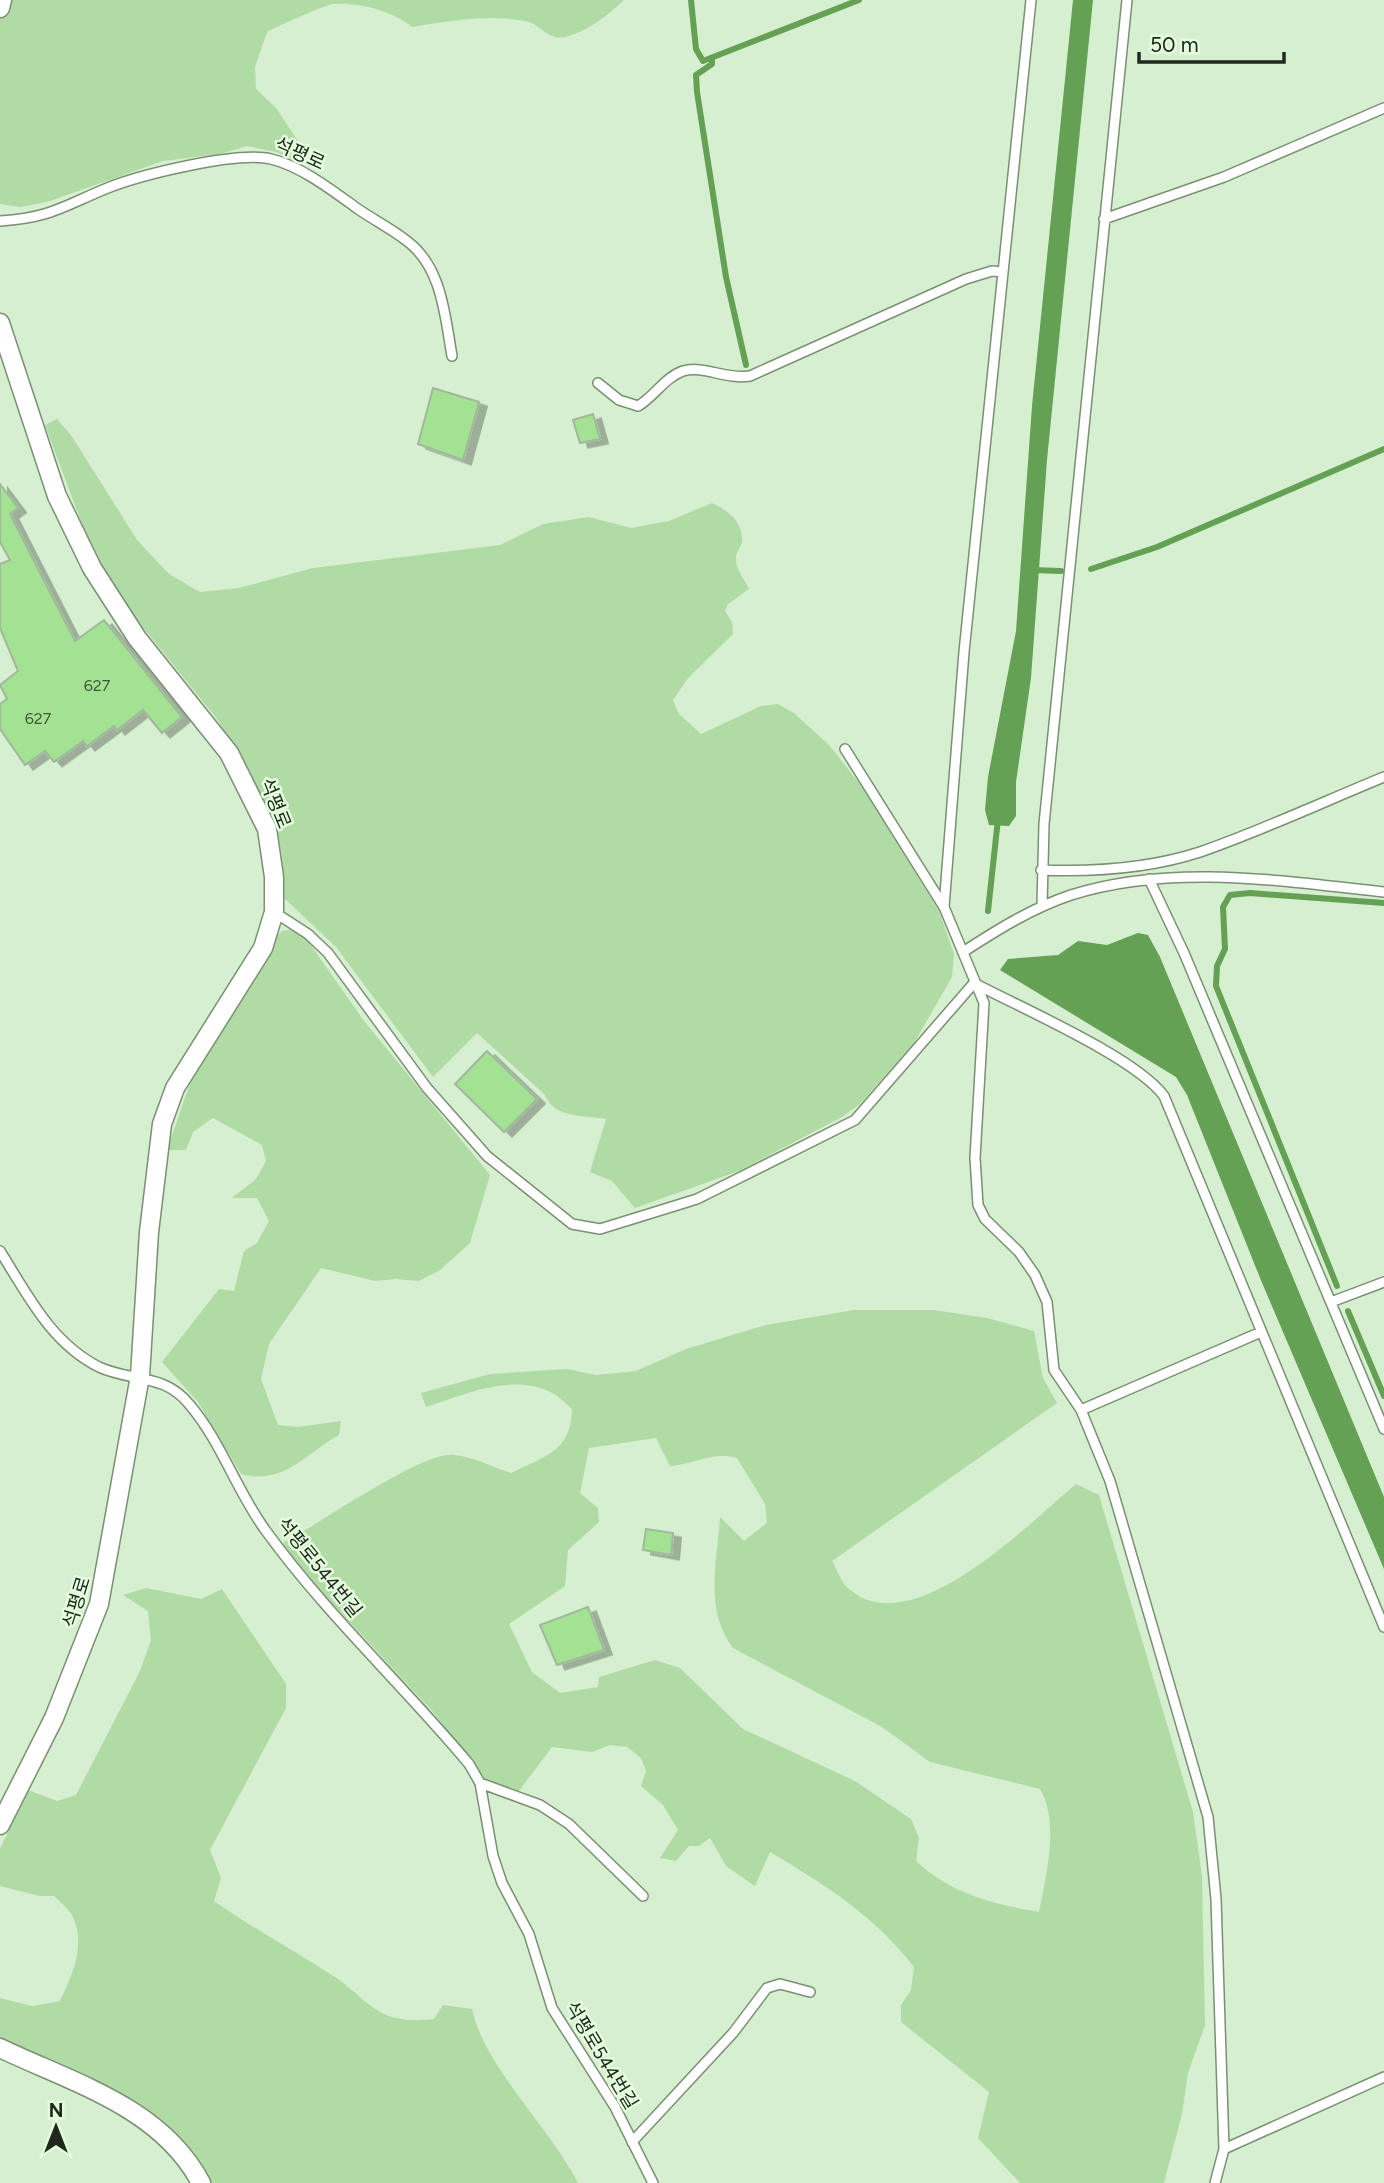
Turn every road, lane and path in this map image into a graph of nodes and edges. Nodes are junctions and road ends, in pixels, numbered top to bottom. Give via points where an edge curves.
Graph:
1 (2, 0) edge
2 (1031, 0) edge
3 (1127, 0) edge
4 (0, 8) edge
5 (1384, 108) edge
6 (1104, 219) junction
7 (0, 221) edge
8 (1003, 272) junction
9 (0, 323) edge
10 (452, 356) dead end
11 (598, 383) dead end
12 (845, 749) dead end
13 (1384, 777) edge
14 (1041, 870) junction
15 (1149, 880) junction
16 (1384, 892) edge
17 (1042, 906) junction
18 (944, 908) junction
19 (274, 912) junction
20 (963, 952) junction
21 (974, 983) junction
22 (0, 1251) edge
23 (1384, 1282) edge
24 (1331, 1302) junction
25 (1261, 1332) junction
26 (140, 1376) junction
27 (1081, 1410) junction
28 (1384, 1429) edge
29 (1384, 1627) edge
30 (480, 1783) junction
31 (0, 1825) edge
32 (643, 1896) dead end
33 (810, 1992) dead end
34 (0, 2048) edge
35 (1384, 2077) edge
36 (632, 2142) junction
37 (1224, 2149) junction
38 (201, 2183) edge
39 (653, 2183) edge
40 (1215, 2183) edge

1 - 4 street
2 - 8 lane
3 - 6 lane
5 - 6 lane via 1224,177
6 - 14 lane
7 - 10 lane, 석평로 via 64,210 142,178 231,158 272,159 344,199 424,257 435,277
8 - 11 lane via 966,279 750,376 684,371 638,406 619,400
8 - 18 lane via 964,652
9 - 19 street, 석평로 via 57,496 92,568 137,638 229,753 249,789 267,829
12 - 18 lane
13 - 14 lane via 1199,852 1073,872
14 - 17 lane
15 - 16 lane via 1197,876 1278,880
15 - 17 lane via 1084,892
15 - 24 lane via 1185,953
17 - 20 lane
18 - 20 lane
19 - 21 lane via 328,953 427,1088 487,1156 572,1224 600,1229 696,1199 855,1120
19 - 26 street, 석평로 via 263,948 175,1088 162,1124 149,1232
20 - 21 lane
21 - 25 lane via 1153,1082 1172,1114
21 - 27 lane via 984,1003 985,1020 975,1158 978,1205 1035,1275 1047,1302 1054,1370
22 - 26 lane via 58,1338 99,1367
23 - 24 lane
24 - 28 lane
25 - 27 lane
25 - 29 lane
26 - 30 lane, 석평로544번길 via 169,1384 190,1404 266,1530 449,1740
26 - 31 street, 석평로 via 99,1604 54,1718
27 - 37 lane via 1110,1481 1208,1817 1216,1899
30 - 32 lane via 540,1805 569,1824
30 - 36 lane, 석평로544번길 via 493,1856 528,1934 552,2008 597,2076
33 - 36 lane via 780,1984 767,1988 733,2033
34 - 38 street via 146,2119 170,2138
35 - 37 lane
36 - 39 lane, 석평로544번길
37 - 40 lane

